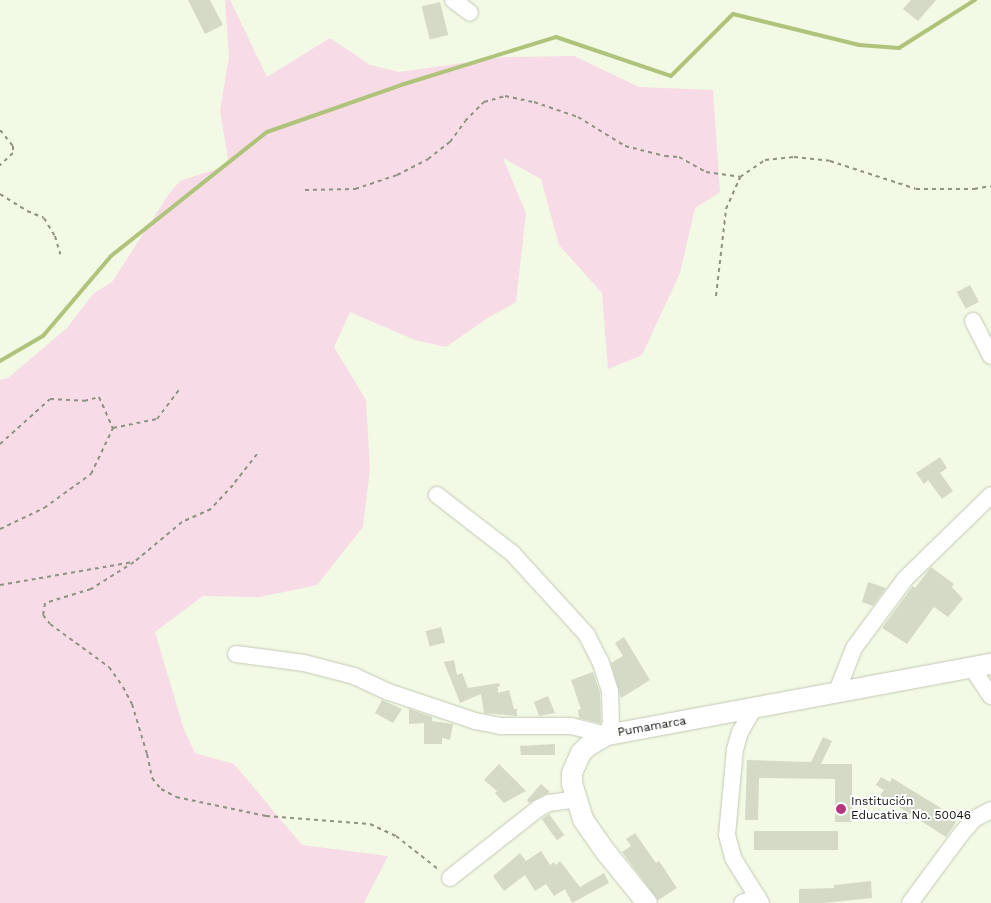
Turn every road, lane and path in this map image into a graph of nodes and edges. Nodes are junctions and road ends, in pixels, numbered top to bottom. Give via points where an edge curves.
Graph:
1 (453, 0) edge
2 (470, 12) dead end
3 (0, 130) edge
4 (0, 165) edge
5 (740, 177) junction
6 (991, 186) edge
7 (305, 190) dead end
8 (0, 194) edge
9 (60, 254) dead end
10 (716, 296) dead end
11 (973, 320) dead end
12 (991, 356) edge
13 (178, 390) dead end
14 (112, 428) junction
15 (0, 444) edge
16 (257, 454) dead end
17 (437, 495) dead end
18 (991, 495) edge
19 (0, 529) edge
20 (134, 562) junction
21 (0, 585) edge
22 (236, 654) dead end
23 (982, 666) edge
24 (836, 694) junction
25 (991, 696) edge
26 (754, 708) junction
27 (607, 735) junction
28 (576, 799) junction
29 (991, 810) edge
30 (450, 878) joint
31 (760, 900) edge
32 (648, 903) edge
33 (742, 903) edge
34 (910, 903) edge

1 - 2 street
3 - 4 path via 13,146 13,153
5 - 6 path via 765,160 794,157 830,160 916,189
5 - 7 path via 706,172 679,157 625,146 578,117 505,96 484,102 450,142 428,160 397,175 355,189
5 - 10 path via 726,209
8 - 9 path via 44,218 55,236
11 - 12 street
13 - 14 path via 157,419
14 - 15 path via 99,397 84,401 50,399
14 - 19 path via 90,474 44,508
16 - 20 path via 211,509 182,522
17 - 27 street via 512,553 586,635 600,661 610,691 611,723
18 - 24 street via 905,579 854,648
20 - 21 path
20 - 30 path via 91,589 45,603 42,615 109,667 118,680 132,704 152,778 161,789 176,797 266,816 370,824 396,836
22 - 27 street via 304,663 354,676 389,692 475,721 500,726 571,726
23 - 24 main road, Pumamarca
23 - 25 street
24 - 26 main road, Pumamarca
26 - 27 main road, Pumamarca
26 - 31 street via 740,732 735,749 727,835 732,858
27 - 28 main road, Pumamarca via 588,746 574,765 572,784
28 - 30 street via 539,808
28 - 32 main road, Pumamarca via 583,819 605,851
29 - 34 street via 974,819
31 - 33 street

